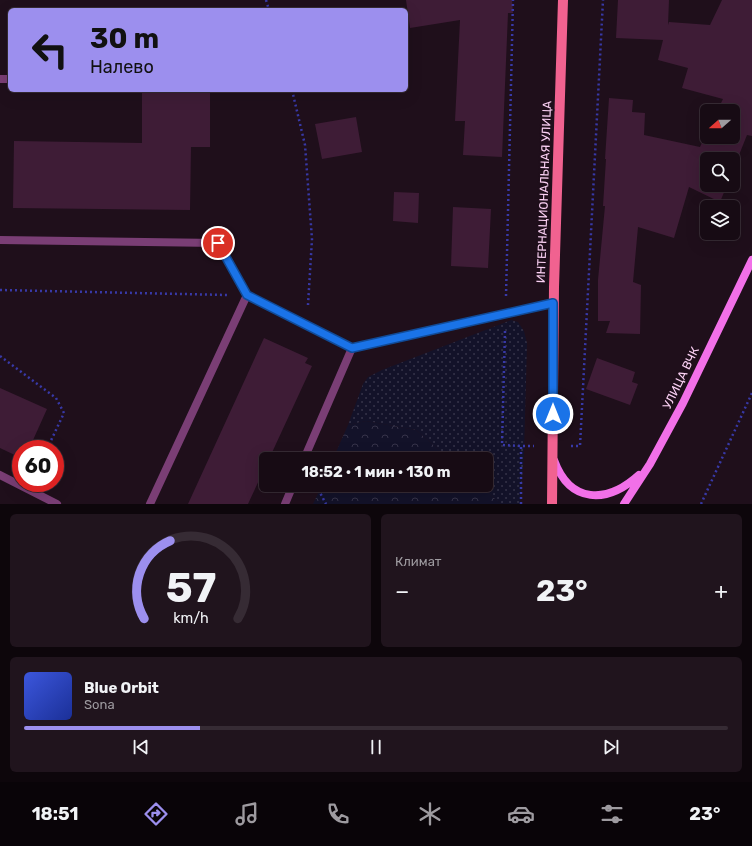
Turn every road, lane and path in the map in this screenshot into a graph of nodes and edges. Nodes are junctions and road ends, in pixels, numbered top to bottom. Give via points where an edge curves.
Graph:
1 (513, 0) edge
2 (563, 0) edge
3 (603, 0) edge
4 (292, 92) edge
5 (0, 240) edge
6 (752, 260) edge
7 (0, 290) edge
8 (247, 295) junction
9 (506, 301) dead end
10 (553, 303) junction
11 (505, 324) dead end
12 (307, 326) junction
13 (352, 348) junction
14 (0, 356) edge
15 (752, 393) edge
16 (51, 440) edge
17 (521, 446) dead end
18 (580, 446) dead end
19 (307, 452) edge
20 (552, 454) junction
21 (650, 464) junction
22 (0, 476) edge
23 (290, 492) edge
24 (320, 492) edge
25 (626, 503) edge
26 (57, 504) edge
27 (150, 504) edge
28 (285, 504) edge
29 (326, 504) edge
30 (552, 504) edge
31 (701, 504) edge

1 - 9 path
2 - 10 main road, ИНТЕРНАЦИОНАЛЬНАЯ УЛИЦА
3 - 18 path
4 - 12 path via 304,145 312,239
5 - 8 lane via 218,243
6 - 21 main road, УЛИЦА ВЧК via 683,403
7 - 8 path
8 - 12 lane
8 - 27 lane
10 - 13 lane
10 - 20 main road, ИНТЕРНАЦИОНАЛЬНАЯ УЛИЦА
11 - 17 path via 502,445
12 - 13 lane
13 - 19 lane
14 - 16 path via 56,398 64,413
15 - 31 path
20 - 21 main road via 558,472 576,493 599,498 630,484
20 - 30 main road, ИНТЕРНАЦИОНАЛЬНАЯ УЛИЦА
21 - 25 main road, УЛИЦА ВЧК
22 - 26 lane
23 - 28 lane
24 - 29 path

